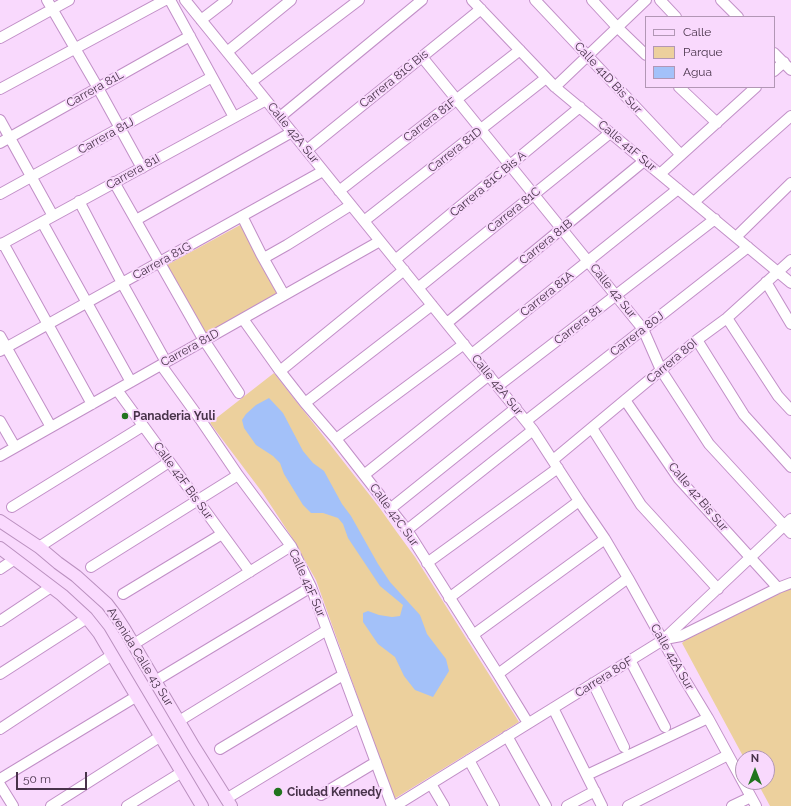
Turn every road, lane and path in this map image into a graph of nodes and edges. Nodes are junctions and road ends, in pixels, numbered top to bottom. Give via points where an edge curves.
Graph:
1 (69, 0) edge
2 (165, 0) edge
3 (170, 0) edge
4 (185, 0) edge
5 (226, 0) edge
6 (291, 0) edge
7 (359, 0) edge
8 (422, 0) edge
9 (472, 0) edge
10 (535, 0) edge
11 (592, 0) edge
12 (646, 0) edge
13 (660, 0) edge
14 (721, 0) edge
15 (50, 5) edge
16 (481, 9) junction
17 (675, 16) edge
18 (737, 16) edge
19 (201, 20) junction
20 (617, 27) junction
21 (190, 36) junction
22 (0, 38) edge
23 (75, 49) junction
24 (520, 50) junction
25 (227, 52) junction
26 (775, 53) edge
27 (645, 54) edge
28 (588, 56) junction
29 (422, 57) junction
30 (787, 66) edge
31 (775, 71) edge
32 (212, 78) junction
33 (546, 78) junction
34 (251, 82) junction
35 (555, 87) junction
36 (98, 88) junction
37 (680, 88) edge
38 (0, 89) edge
39 (745, 91) edge
40 (456, 99) junction
41 (266, 100) junction
42 (580, 107) junction
43 (791, 116) edge
44 (234, 117) junction
45 (280, 117) junction
46 (0, 120) edge
47 (717, 123) junction
48 (120, 128) junction
49 (481, 130) junction
50 (292, 132) junction
51 (610, 133) junction
52 (10, 137) junction
53 (0, 142) edge
54 (307, 150) junction
55 (681, 155) junction
56 (644, 161) junction
57 (510, 165) junction
58 (142, 168) junction
59 (323, 171) junction
60 (660, 174) junction
61 (32, 177) junction
62 (114, 182) junction
63 (791, 183) edge
64 (678, 189) junction
65 (339, 191) junction
66 (0, 194) edge
67 (534, 194) junction
68 (79, 201) junction
69 (694, 202) junction
70 (351, 205) junction
71 (53, 216) junction
72 (242, 216) junction
73 (715, 219) junction
74 (136, 220) junction
75 (364, 221) junction
76 (42, 222) junction
77 (562, 229) junction
78 (736, 236) junction
79 (380, 241) junction
80 (2, 244) edge
81 (748, 247) junction
82 (264, 258) junction
83 (395, 260) junction
84 (791, 260) edge
85 (588, 261) junction
86 (160, 262) junction
87 (404, 270) junction
88 (778, 272) junction
89 (766, 282) junction
90 (122, 283) junction
91 (791, 283) edge
92 (418, 288) junction
93 (284, 295) junction
94 (616, 295) junction
95 (87, 302) junction
96 (432, 305) junction
97 (727, 318) junction
98 (243, 319) junction
99 (447, 323) junction
100 (48, 324) junction
101 (791, 324) edge
102 (643, 329) junction
103 (0, 336) edge
104 (204, 340) junction
105 (697, 340) junction
106 (464, 344) junction
107 (3, 349) edge
108 (472, 354) junction
109 (164, 363) junction
110 (661, 370) junction
111 (280, 371) junction
112 (489, 375) junction
113 (131, 382) junction
114 (498, 386) junction
115 (117, 390) junction
116 (238, 393) dead end
117 (625, 400) junction
118 (305, 403) junction
119 (92, 404) junction
120 (516, 408) junction
121 (791, 410) edge
122 (526, 420) junction
123 (0, 421) edge
124 (143, 426) junction
125 (51, 427) junction
126 (592, 428) junction
127 (533, 430) junction
128 (336, 439) junction
129 (15, 447) junction
130 (0, 456) edge
131 (169, 462) junction
132 (556, 464) junction
133 (791, 467) edge
134 (238, 475) junction
135 (364, 475) junction
136 (198, 500) junction
137 (579, 501) junction
138 (12, 508) dead end
139 (390, 509) junction
140 (0, 521) edge
141 (789, 526) edge
142 (407, 530) junction
143 (222, 534) junction
144 (605, 539) junction
145 (291, 546) junction
146 (39, 547) junction
147 (0, 548) edge
148 (750, 557) junction
149 (15, 559) junction
150 (427, 563) junction
151 (91, 567) dead end
152 (0, 569) edge
153 (250, 572) junction
154 (628, 578) junction
155 (791, 583) edge
156 (51, 587) junction
157 (311, 587) junction
158 (778, 588) junction
159 (718, 589) junction
160 (123, 594) dead end
161 (449, 598) junction
162 (87, 618) junction
163 (0, 621) edge
164 (327, 630) junction
165 (473, 635) junction
166 (663, 640) junction
167 (134, 644) junction
168 (112, 655) junction
169 (630, 660) junction
170 (0, 674) edge
171 (498, 674) junction
172 (343, 675) junction
173 (155, 681) junction
174 (593, 683) junction
175 (137, 696) junction
176 (553, 708) junction
177 (359, 718) junction
178 (708, 718) junction
179 (179, 721) junction
180 (528, 723) junction
181 (665, 727) dead end
182 (0, 730) edge
183 (161, 736) junction
184 (507, 736) junction
185 (624, 747) dead end
186 (220, 749) dead end
187 (728, 754) junction
188 (469, 760) junction
189 (376, 762) junction
190 (182, 772) junction
191 (587, 775) junction
192 (1, 777) edge
193 (431, 784) junction
194 (595, 791) junction
195 (321, 795) dead end
196 (751, 797) junction
197 (228, 802) edge
198 (13, 806) edge
199 (51, 806) edge
200 (126, 806) edge
201 (202, 806) edge
202 (392, 806) edge
203 (395, 806) edge
204 (444, 806) edge
205 (494, 806) edge
206 (546, 806) edge
207 (567, 806) edge
208 (602, 806) edge
209 (628, 806) edge
210 (732, 806) edge
211 (756, 806) edge

1 - 15 street
2 - 23 street
3 - 21 street
4 - 19 street, Calle 42A Sur
5 - 19 street
6 - 25 street
7 - 34 street
8 - 45 street
9 - 16 street, Calle 41F Sur
10 - 28 street, Calle 41D Bis Sur
11 - 20 street
12 - 20 street
13 - 17 street
14 - 18 street
15 - 22 street
15 - 23 street
16 - 24 street, Calle 41F Sur
16 - 29 street, Carrera 81G Bis
19 - 25 street, Calle 42A Sur
20 - 27 street
20 - 28 street
21 - 32 street
21 - 36 street, Carrera 81L
23 - 36 street
23 - 38 street
24 - 33 street, Calle 41F Sur
24 - 40 street, Carrera 81F
25 - 34 street, Calle 42A Sur
26 - 30 street
28 - 35 street
28 - 55 street, Calle 41D Bis Sur
29 - 40 street, Calle 42 Sur
29 - 54 street, Carrera 81G Bis
30 - 31 street
32 - 44 street
32 - 48 street, Carrera 81J
33 - 35 street, Calle 41F Sur
33 - 49 street, Carrera 81D
34 - 41 street, Calle 42A Sur
35 - 42 street, Calle 41F Sur
36 - 48 street
36 - 52 street, Carrera 81L
37 - 47 street
39 - 47 street
40 - 49 street, Calle 42 Sur
40 - 65 street, Carrera 81F
41 - 44 street, Carrera 81I
41 - 45 street, Calle 42A Sur
42 - 51 street, Calle 41F Sur
42 - 57 street, Carrera 81C Bis A
43 - 69 street
44 - 58 street, Carrera 81I
45 - 50 street, Calle 42A Sur
46 - 52 street
47 - 55 street
48 - 58 street
48 - 61 street, Carrera 81J
49 - 57 street, Calle 42 Sur
49 - 75 street, Carrera 81D
50 - 54 street, Calle 42A Sur
50 - 74 street
51 - 56 street, Calle 41F Sur
51 - 67 street, Carrera 81C
52 - 53 street, Carrera 81L
52 - 61 street
54 - 59 street, Calle 42A Sur
55 - 60 street
56 - 60 street, Calle 41F Sur
56 - 77 street, Carrera 81B
57 - 67 street, Calle 42 Sur
57 - 83 street, Carrera 81C Bis A
58 - 62 street, Carrera 81I
59 - 65 street, Calle 42A Sur
59 - 72 street, Carrera 81G
60 - 64 street, Calle 41F Sur
61 - 66 street, Carrera 81J
61 - 71 street
62 - 68 street, Carrera 81I
62 - 74 street
63 - 78 street
64 - 69 street, Calle 41F Sur
64 - 85 street, Carrera 81A
65 - 70 street, Calle 42A Sur
67 - 77 street, Calle 42 Sur
67 - 92 street, Carrera 81C
68 - 71 street, Carrera 81I
68 - 90 street, Calle 42F Sur
69 - 73 street, Calle 41F Sur
70 - 75 street, Calle 42A Sur
70 - 82 street
71 - 76 street, Carrera 81I
72 - 82 street
72 - 86 street, Carrera 81G
73 - 78 street, Calle 41F Sur
73 - 94 street, Carrera 81
74 - 86 street
75 - 79 street, Calle 42A Sur
76 - 80 street, Carrera 81I
76 - 95 street
77 - 85 street, Calle 42 Sur
77 - 99 street, Carrera 81B
78 - 81 street, Calle 41F Sur
79 - 83 street, Calle 42A Sur
79 - 93 street, Carrera 81D
80 - 100 street
81 - 88 street, Calle 41F Sur
81 - 102 street, Carrera 80J
82 - 93 street
83 - 87 street, Calle 42A Sur
84 - 88 street, Carrera 80I
85 - 94 street, Calle 42 Sur
85 - 108 street, Carrera 81A
86 - 90 street, Carrera 81G
86 - 104 street
87 - 92 street, Calle 42A Sur
87 - 111 street
88 - 89 street, Carrera 80I
88 - 91 street, Calle 41F Sur
89 - 97 street, Carrera 80I
89 - 101 street
90 - 95 street, Carrera 81G
90 - 109 street, Calle 42F Sur
92 - 96 street, Calle 42A Sur
93 - 98 street, Carrera 81D
94 - 102 street, Calle 42 Sur
94 - 114 street, Carrera 81
95 - 100 street, Carrera 81G
95 - 113 street
96 - 99 street, Calle 42A Sur
96 - 118 street
97 - 105 street, Carrera 80I
97 - 121 street via 778,396
98 - 104 street, Carrera 81D
98 - 111 street, Calle 42C Sur
99 - 106 street, Calle 42A Sur
100 - 107 street, Carrera 81G
100 - 119 street
102 - 110 street, Calle 42 Sur
102 - 122 street, Carrera 80J
103 - 107 street
104 - 109 street, Carrera 81D
104 - 116 street
105 - 110 street, Carrera 80I
105 - 133 street via 744,415
106 - 108 street, Calle 42A Sur
106 - 128 street
107 - 125 street
108 - 112 street, Calle 42A Sur
109 - 113 street, Carrera 81D
109 - 134 street, Calle 42F Sur
110 - 117 street, Carrera 80I
110 - 141 street, Calle 42 Sur via 709,444
111 - 118 street, Calle 42C Sur
112 - 114 street, Calle 42A Sur
112 - 135 street
113 - 115 street, Carrera 81D
114 - 120 street, Calle 42A Sur
115 - 119 street, Carrera 81D
115 - 124 street, Calle 42F Bis Sur
117 - 126 street, Carrera 80I
117 - 148 street, Calle 42 Bis Sur via 679,479
118 - 128 street, Calle 42C Sur
119 - 125 street, Carrera 81D
120 - 122 street, Calle 42A Sur
120 - 139 street
122 - 127 street, Calle 42A Sur
123 - 129 street
124 - 131 street, Calle 42F Bis Sur
124 - 138 street
125 - 129 street, Carrera 81D
126 - 132 street, Carrera 80I
126 - 159 street via 641,505
127 - 132 street, Calle 42A Sur
127 - 142 street
128 - 135 street, Calle 42C Sur
129 - 130 street, Carrera 81D
131 - 136 street, Calle 42F Bis Sur
131 - 146 street
132 - 137 street, Calle 42A Sur
132 - 150 street, Carrera 80I
134 - 136 street
134 - 145 street, Calle 42F Sur
135 - 139 street, Calle 42C Sur
136 - 143 street, Calle 42F Bis Sur
136 - 151 street
137 - 144 street, Calle 42A Sur
137 - 161 street
139 - 142 street, Calle 42C Sur
140 - 146 main road, Avenida Calle 43 Sur
141 - 148 street, Carrera 80F
142 - 150 street, Calle 42C Sur
143 - 153 street, Calle 42F Bis Sur
143 - 160 street
144 - 154 street, Calle 42A Sur
144 - 165 street
145 - 153 street
145 - 157 street, Calle 42F Sur
146 - 167 main road, Avenida Calle 43 Sur via 107,604
147 - 149 main road, Avenida Calle 43 Sur
148 - 158 street, Calle 42 Bis Sur
148 - 159 street, Carrera 80F
149 - 152 street
149 - 156 main road, Avenida Calle 43 Sur
150 - 161 street, Calle 42C Sur
153 - 167 street
154 - 166 street, Calle 42A Sur
154 - 171 street
155 - 158 street
156 - 162 main road, Avenida Calle 43 Sur
156 - 163 street
157 - 164 street, Calle 42F Sur
157 - 173 street
158 - 166 street via 681,636
159 - 166 street, Carrera 80F
161 - 165 street, Calle 42C Sur
162 - 168 main road, Avenida Calle 43 Sur
162 - 170 street
164 - 172 street, Calle 42F Sur
164 - 179 street
165 - 171 street, Calle 42C Sur
166 - 169 street, Carrera 80F
166 - 178 street, Calle 42A Sur
167 - 173 main road, Avenida Calle 43 Sur
168 - 175 main road, Avenida Calle 43 Sur
168 - 182 street
169 - 174 street, Carrera 80F
169 - 181 street
171 - 180 street, Calle 42C Sur
172 - 177 street, Calle 42F Sur
172 - 186 street
173 - 179 main road, Avenida Calle 43 Sur
174 - 176 street, Carrera 80F
174 - 185 street
175 - 183 main road, Avenida Calle 43 Sur
175 - 192 street
176 - 180 street, Carrera 80F
176 - 191 street
177 - 189 street, Calle 42F Sur
177 - 197 street
178 - 187 street, Calle 42A Sur
178 - 191 street
179 - 197 main road, Avenida Calle 43 Sur
180 - 184 street, Carrera 80F
183 - 190 main road, Avenida Calle 43 Sur
183 - 199 street
184 - 188 street, Carrera 80F
184 - 206 street
187 - 196 street, Calle 42A Sur
187 - 209 street
188 - 193 street, Carrera 80F
188 - 205 street
189 - 195 street
189 - 202 street, Calle 42F Sur
190 - 200 street
190 - 201 main road, Avenida Calle 43 Sur
191 - 194 street
192 - 198 street
193 - 203 street, Carrera 80F
193 - 204 street
194 - 207 street
194 - 208 street
196 - 210 street
196 - 211 street, Calle 42A Sur

